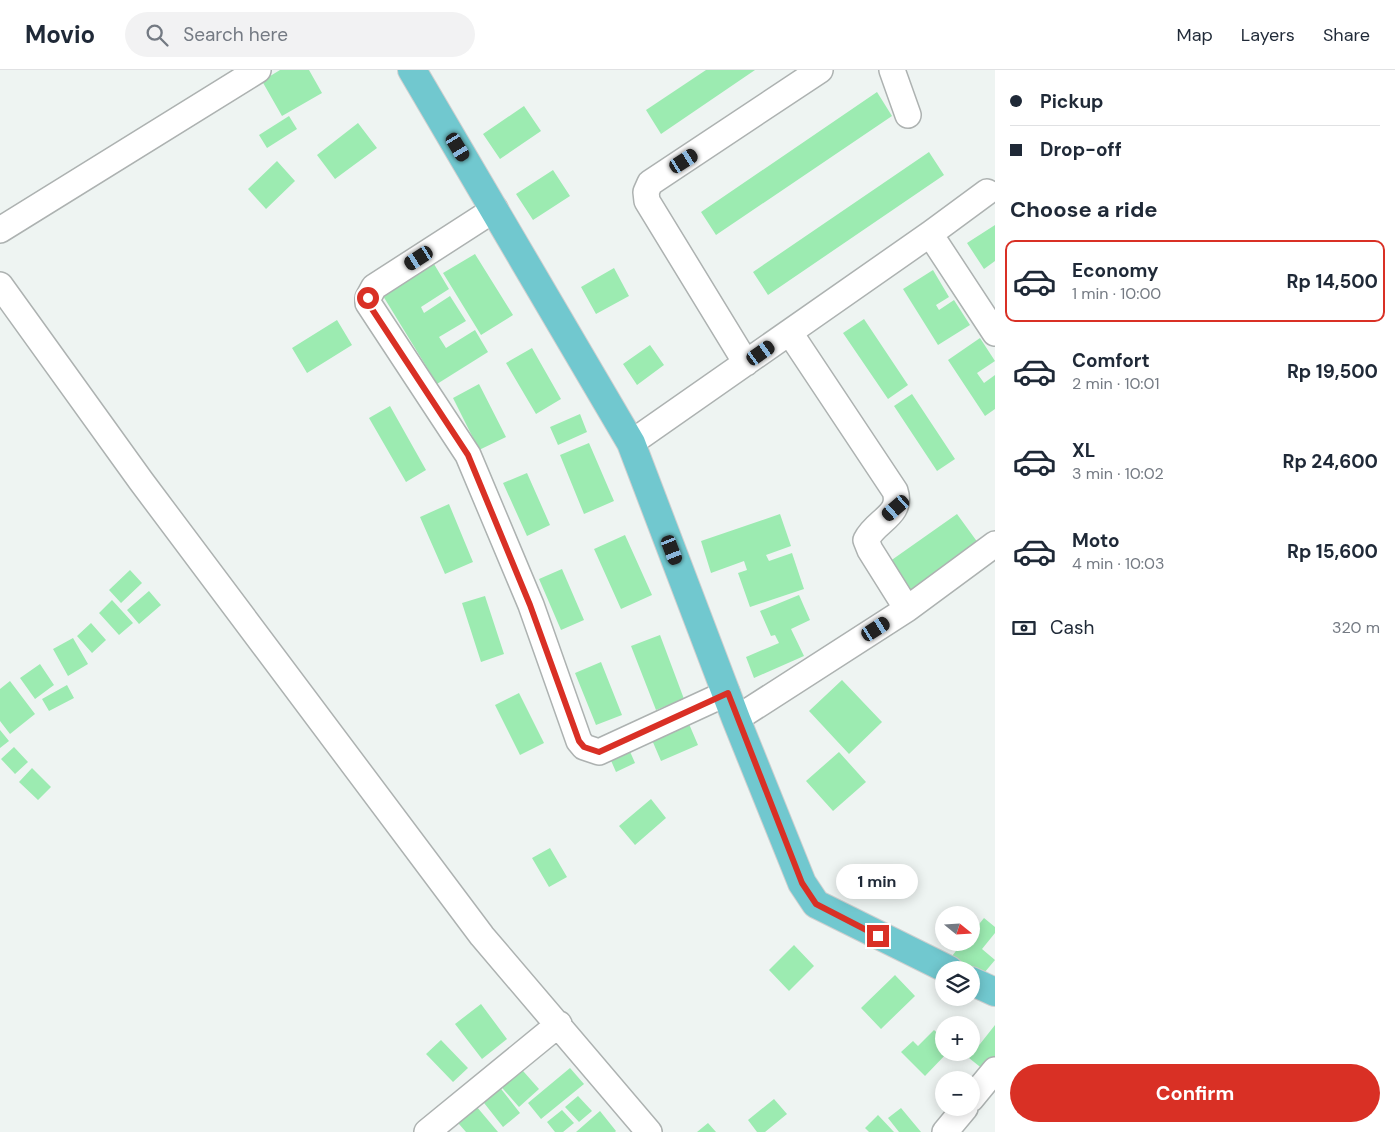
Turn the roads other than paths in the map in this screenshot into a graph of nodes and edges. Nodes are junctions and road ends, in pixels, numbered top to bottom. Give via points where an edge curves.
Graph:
1 (258, 70) edge
2 (412, 70) edge
3 (820, 70) edge
4 (892, 70) edge
5 (908, 115) dead end
6 (987, 192) dead end
7 (495, 209) junction
8 (0, 230) edge
9 (930, 234) junction
10 (0, 285) edge
11 (790, 333) junction
12 (995, 333) edge
13 (746, 363) junction
14 (631, 443) junction
15 (995, 544) edge
16 (907, 608) junction
17 (728, 693) junction
18 (736, 719) junction
19 (935, 963) edge
20 (980, 985) edge
21 (995, 992) edge
22 (559, 1024) junction
23 (995, 1070) edge
24 (980, 1089) edge
25 (958, 1116) edge
26 (426, 1132) edge
27 (649, 1132) edge
28 (945, 1132) edge

1 - 8 street
2 - 7 main road
3 - 13 street via 650,183 646,192 647,201
4 - 5 street
6 - 9 street
7 - 14 main road
7 - 17 street via 374,287 368,303 468,455 584,747 599,752
9 - 11 street
9 - 12 street
10 - 22 street via 140,482 482,936
11 - 13 street
11 - 16 street via 895,491 896,508 871,530 866,540
13 - 14 street
14 - 17 main road
15 - 16 street
16 - 18 street
17 - 18 main road
18 - 19 main road via 802,883 816,904
20 - 21 main road
22 - 26 street
22 - 27 street
23 - 24 street
25 - 28 street

